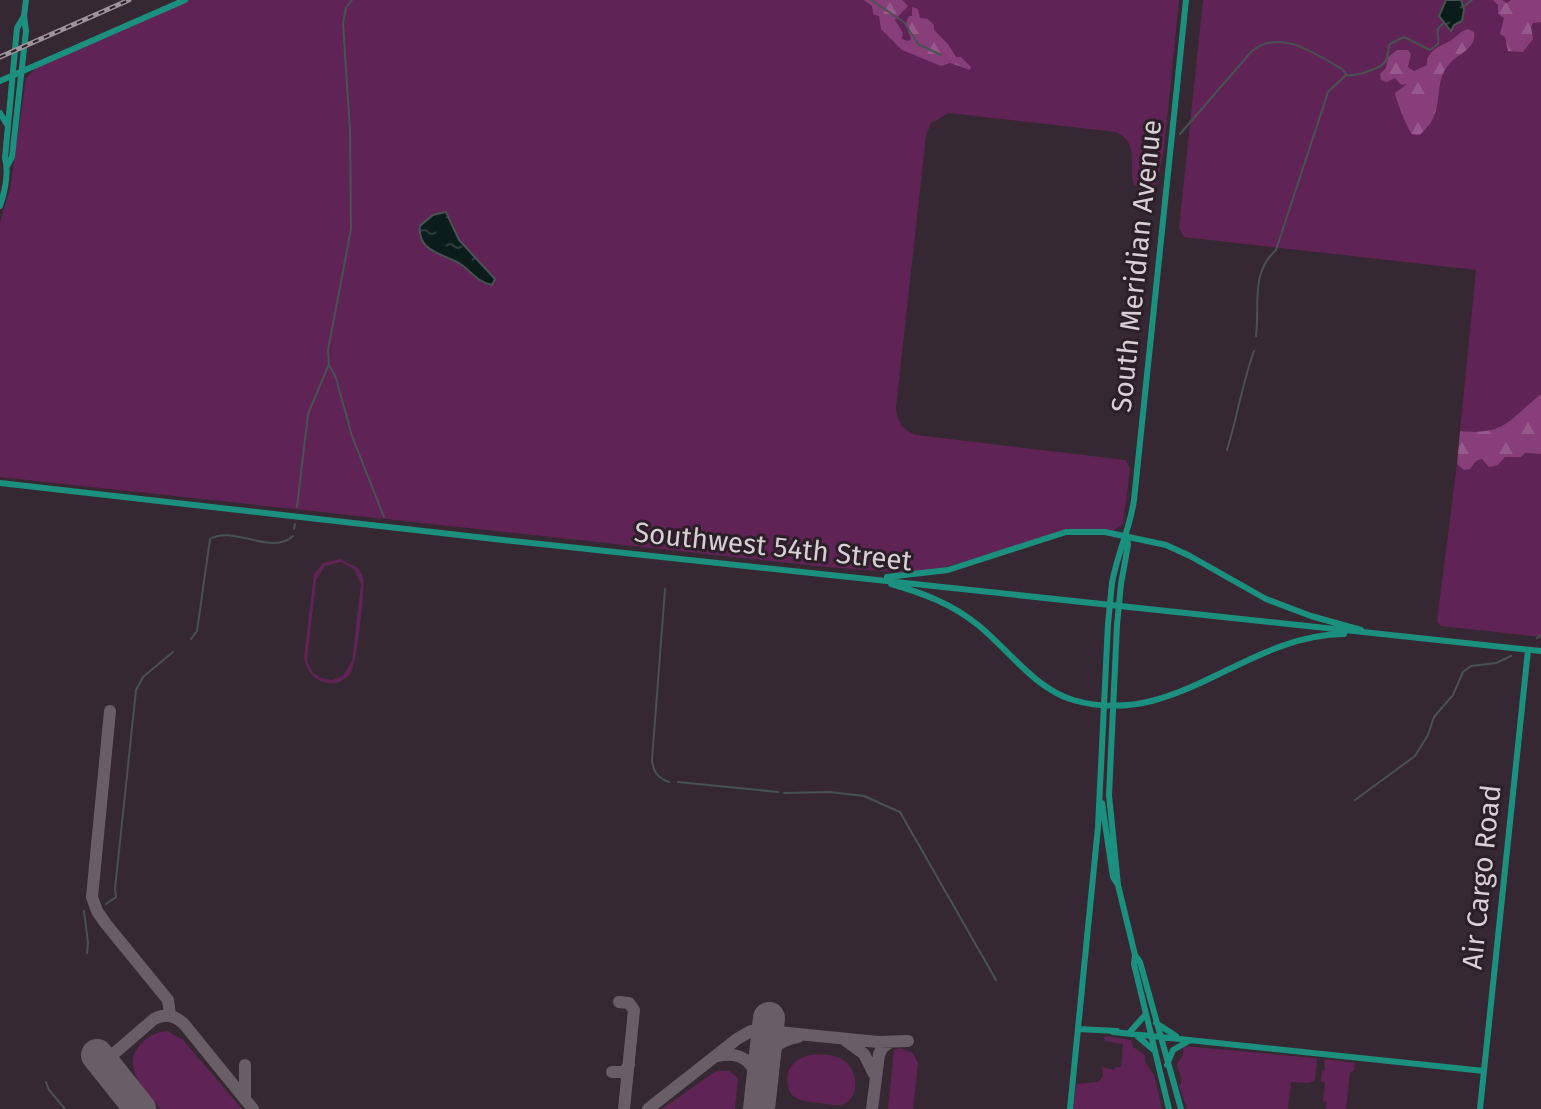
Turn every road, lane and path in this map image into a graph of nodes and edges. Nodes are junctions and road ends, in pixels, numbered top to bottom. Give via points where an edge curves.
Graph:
1 (26, 0) edge
2 (185, 0) edge
3 (1186, 0) edge
4 (24, 16) junction
5 (22, 71) junction
6 (13, 75) junction
7 (0, 81) edge
8 (0, 113) edge
9 (8, 126) junction
10 (7, 166) junction
11 (0, 206) edge
12 (0, 483) edge
13 (1127, 536) junction
14 (875, 579) junction
15 (1380, 635) junction
16 (1528, 650) junction
17 (1541, 651) edge
18 (1113, 704) junction
19 (1103, 705) junction
20 (1100, 780) junction
21 (1118, 885) junction
22 (1135, 955) junction
23 (1146, 1014) junction
24 (1156, 1023) junction
25 (1078, 1029) junction
26 (1134, 1034) junction
27 (1155, 1036) junction
28 (1176, 1036) junction
29 (1188, 1041) junction
30 (1232, 1044) junction
31 (1155, 1051) junction
32 (1167, 1065) junction
33 (1484, 1071) junction
34 (1070, 1109) edge
35 (1169, 1109) edge
36 (1181, 1109) edge
37 (1480, 1109) edge

1 - 4 main road
2 - 5 main road
3 - 13 main road, South Meridian Avenue
4 - 5 main road
4 - 6 main road via 17,28
5 - 6 main road
5 - 10 main road
6 - 7 main road
6 - 9 main road
8 - 9 main road
9 - 10 main road
10 - 11 main road
12 - 14 main road, Southwest 54th Street
13 - 14 main road via 1066,532 948,570
13 - 15 main road via 1178,550 1266,599
13 - 18 main road, South Meridian Avenue, bridge
13 - 19 main road, South Meridian Avenue, bridge via 1112,583
14 - 15 main road, Southwest 54th Street
14 - 19 main road via 946,603 1054,692
15 - 16 main road, Southwest 54th Street
15 - 18 main road via 1298,639 1165,699
16 - 17 main road, Southwest 54th Street
16 - 33 main road, Air Cargo Road
18 - 19 main road
18 - 21 main road, South Meridian Avenue via 1109,795
19 - 20 main road, South Meridian Avenue
20 - 21 main road via 1109,857
20 - 25 main road
21 - 22 main road
22 - 23 main road
22 - 24 main road
23 - 26 main road
23 - 27 main road
24 - 27 main road
24 - 28 main road
25 - 26 main road
25 - 34 main road
26 - 27 main road
26 - 31 main road
27 - 28 main road
27 - 29 main road
27 - 31 main road
27 - 32 main road
28 - 30 main road
29 - 30 main road
29 - 32 main road via 1173,1050
30 - 33 main road
31 - 35 main road
32 - 36 main road
33 - 37 main road, Air Cargo Road

